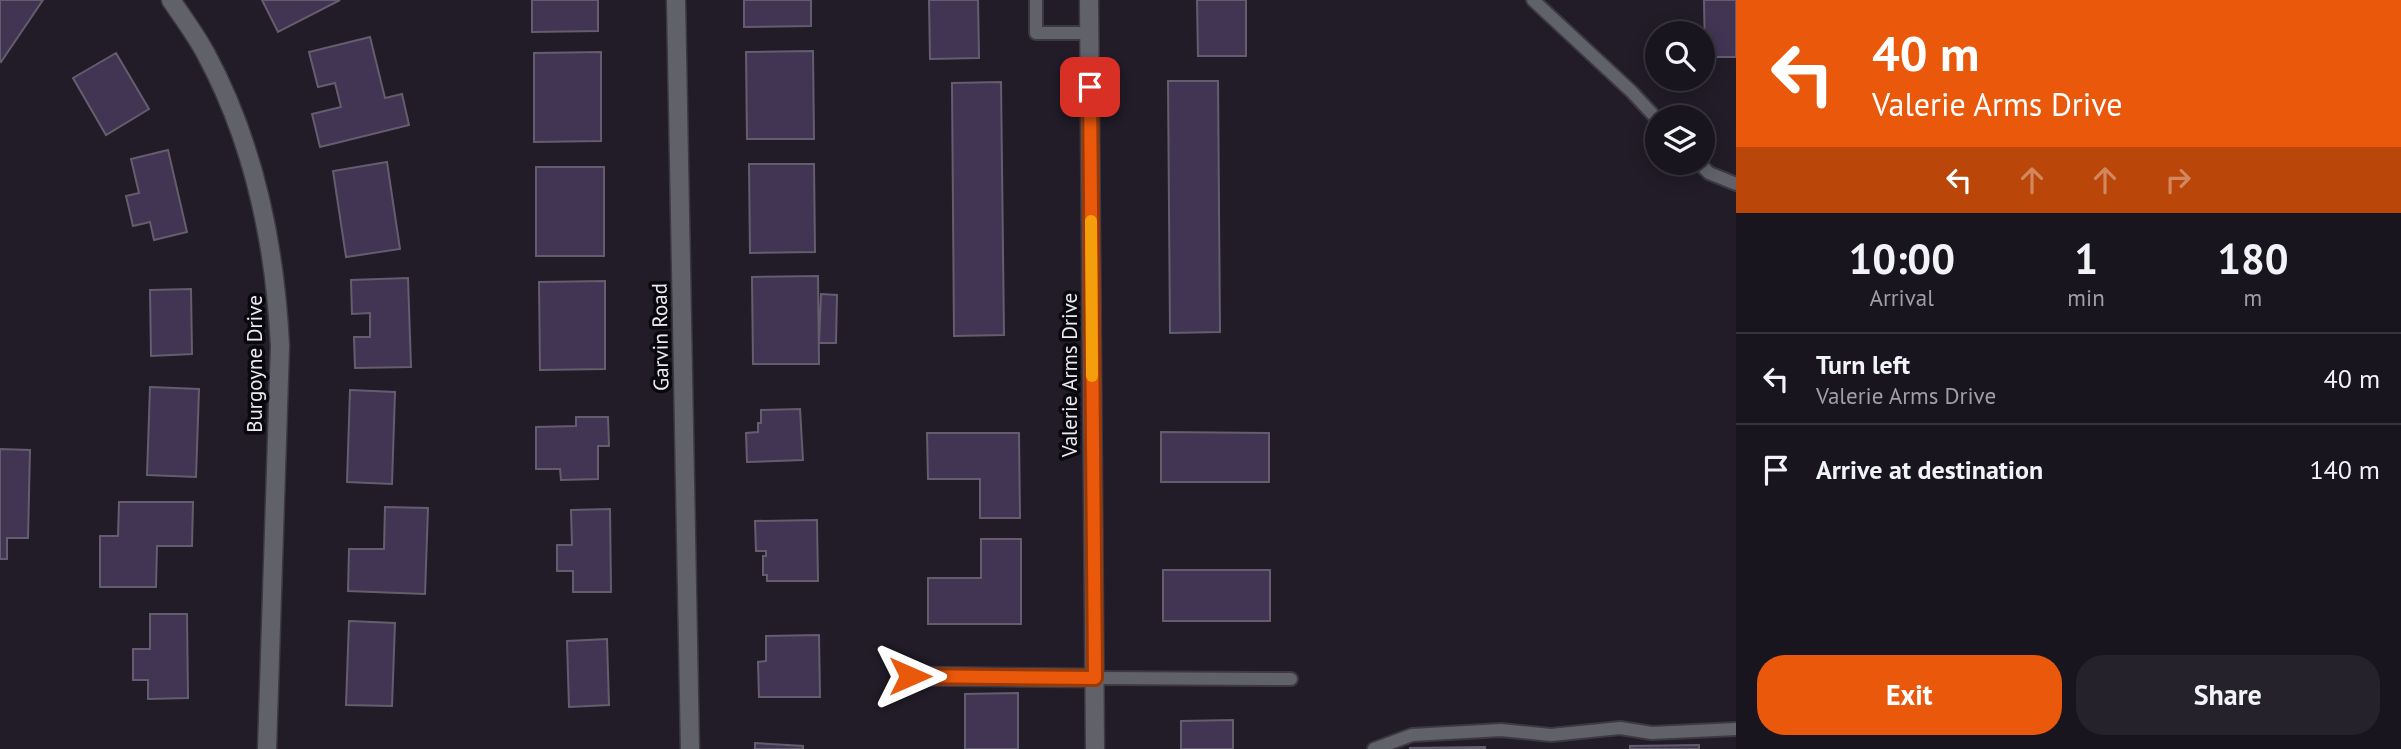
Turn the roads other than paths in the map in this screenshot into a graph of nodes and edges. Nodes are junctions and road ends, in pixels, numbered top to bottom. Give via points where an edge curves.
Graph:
1 (171, 0) edge
2 (676, 0) edge
3 (1035, 0) edge
4 (1089, 0) edge
5 (1533, 0) edge
6 (1089, 33) junction
7 (1645, 106) edge
8 (1714, 175) edge
9 (1736, 184) edge
10 (910, 676) dead end
11 (1095, 678) junction
12 (1291, 679) dead end
13 (1736, 729) edge
14 (267, 749) edge
15 (690, 749) edge
16 (1095, 749) edge
17 (1374, 749) edge

1 - 14 street, Burgoyne Drive via 206,53 237,120 270,239 277,291 280,346
2 - 15 street, Garvin Road
3 - 6 lane via 1036,33
4 - 6 street, Valerie Arms Drive
5 - 7 lane
6 - 11 street, Valerie Arms Drive
8 - 9 lane
10 - 11 street
11 - 12 lane
11 - 16 street, Valerie Arms Drive
13 - 17 lane via 1652,733 1620,728 1551,735 1502,730 1412,735

